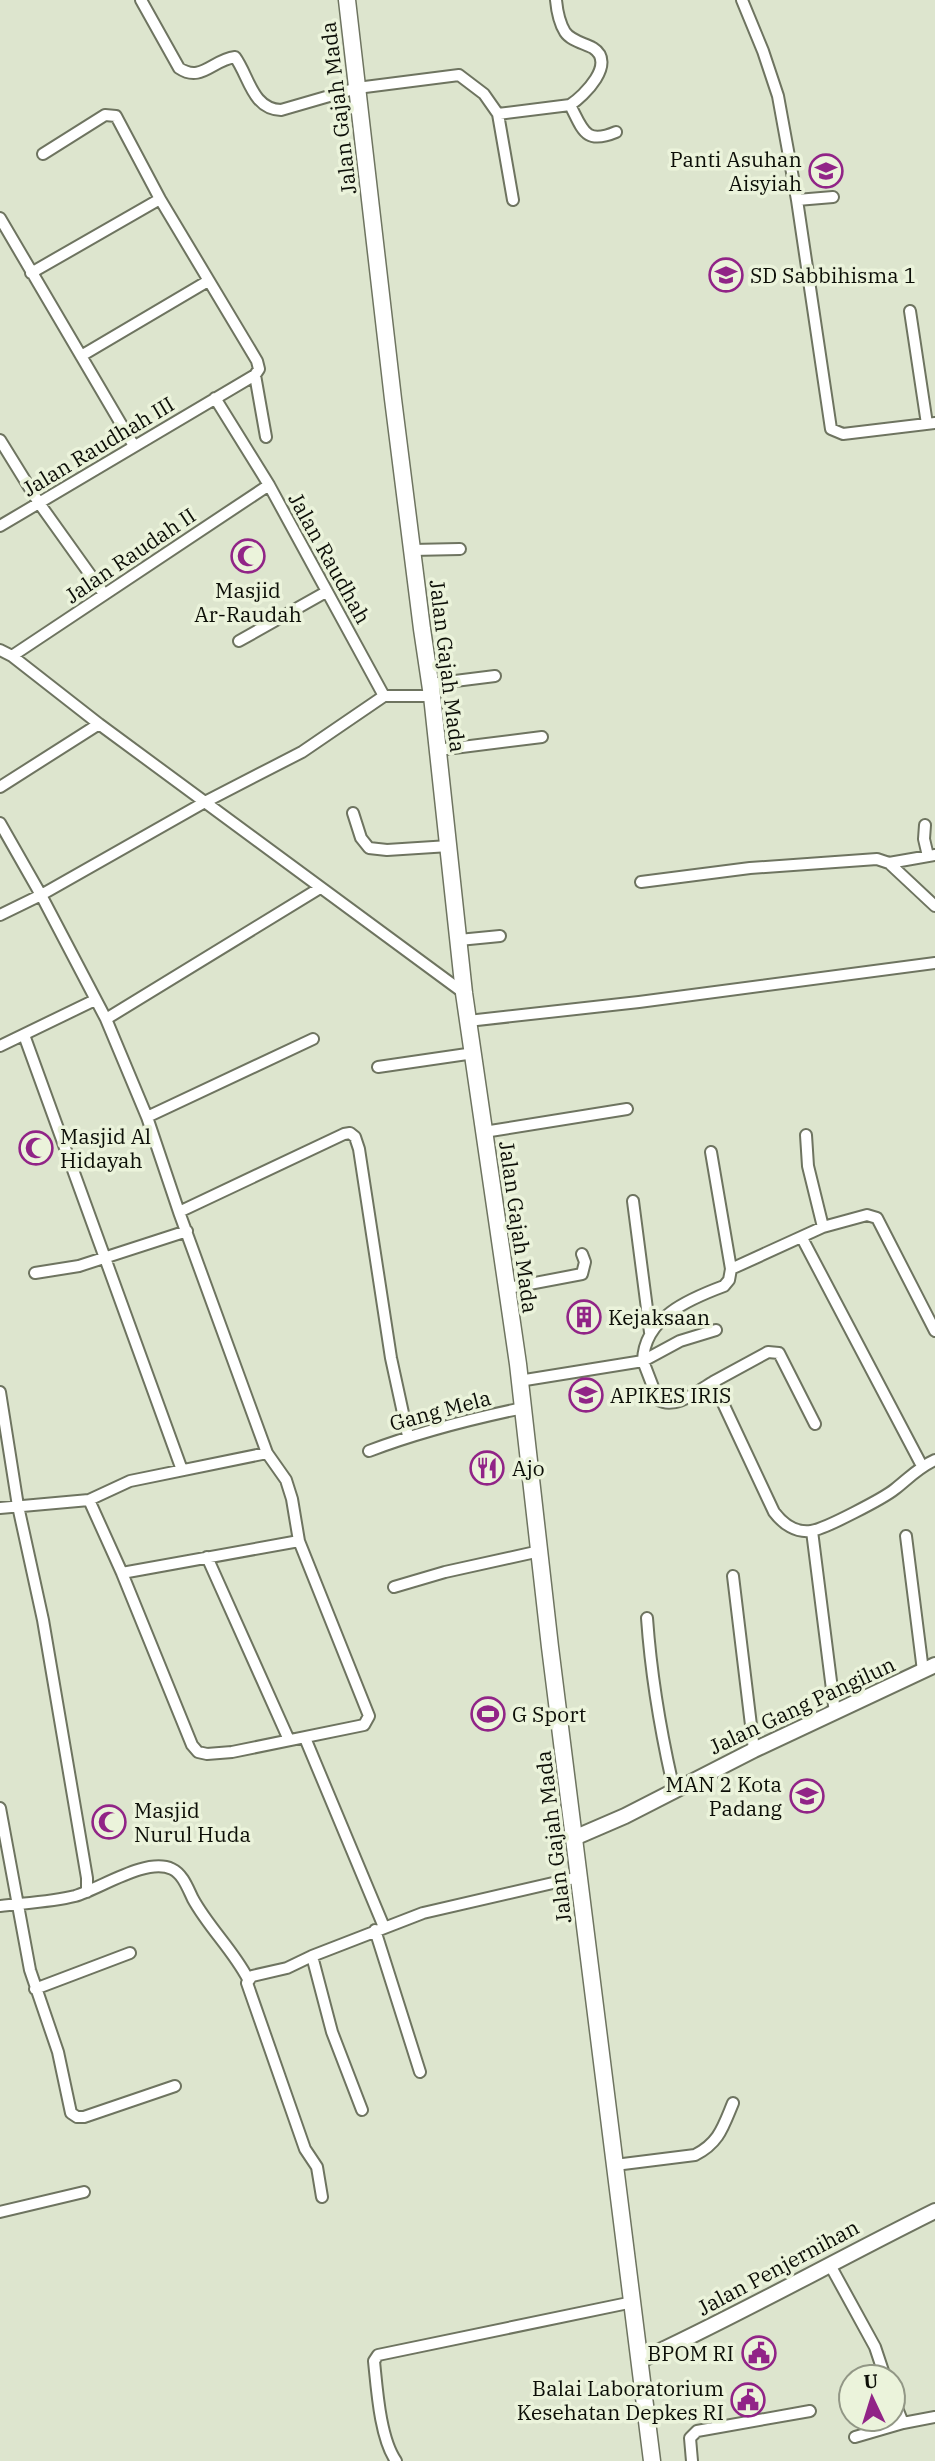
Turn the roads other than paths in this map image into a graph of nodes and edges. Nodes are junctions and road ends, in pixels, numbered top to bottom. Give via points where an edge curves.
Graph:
1 (141, 0) edge
2 (347, 0) edge
3 (556, 0) edge
4 (742, 0) edge
5 (358, 88) junction
6 (570, 105) junction
7 (498, 114) junction
8 (616, 132) dead end
9 (43, 154) dead end
10 (833, 197) dead end
11 (160, 199) junction
12 (513, 200) dead end
13 (797, 200) junction
14 (0, 218) edge
15 (31, 273) junction
16 (208, 281) junction
17 (910, 311) dead end
18 (80, 356) junction
19 (255, 375) junction
20 (215, 398) junction
21 (931, 424) edge
22 (266, 437) dead end
23 (0, 440) edge
24 (134, 446) junction
25 (269, 485) junction
26 (39, 503) junction
27 (0, 526) edge
28 (460, 549) dead end
29 (412, 550) junction
30 (326, 592) junction
31 (104, 594) junction
32 (239, 642) dead end
33 (0, 650) edge
34 (12, 656) junction
35 (495, 676) dead end
36 (431, 690) junction
37 (384, 696) junction
38 (99, 724) junction
39 (542, 737) dead end
40 (438, 750) junction
41 (0, 787) edge
42 (205, 803) junction
43 (353, 813) dead end
44 (0, 823) edge
45 (925, 825) dead end
46 (449, 846) junction
47 (932, 855) edge
48 (889, 863) junction
49 (641, 882) dead end
50 (320, 888) junction
51 (41, 895) junction
52 (935, 906) edge
53 (0, 915) edge
54 (500, 936) dead end
55 (459, 940) junction
56 (935, 963) edge
57 (464, 993) junction
58 (95, 1000) junction
59 (106, 1020) junction
60 (468, 1021) junction
61 (24, 1035) junction
62 (313, 1039) dead end
63 (0, 1046) edge
64 (474, 1053) junction
65 (378, 1067) dead end
66 (627, 1109) dead end
67 (147, 1117) junction
68 (484, 1132) junction
69 (806, 1135) dead end
70 (711, 1152) dead end
71 (633, 1201) dead end
72 (179, 1212) junction
73 (823, 1227) junction
74 (187, 1231) junction
75 (802, 1238) junction
76 (582, 1254) dead end
77 (106, 1257) junction
78 (731, 1269) junction
79 (35, 1273) dead end
80 (508, 1288) junction
81 (716, 1330) dead end
82 (935, 1331) edge
83 (650, 1332) junction
84 (643, 1361) junction
85 (519, 1381) junction
86 (713, 1381) junction
87 (0, 1392) edge
88 (523, 1408) junction
89 (815, 1424) dead end
90 (408, 1436) junction
91 (369, 1451) dead end
92 (267, 1452) junction
93 (935, 1460) edge
94 (922, 1466) junction
95 (183, 1471) junction
96 (89, 1500) junction
97 (18, 1506) junction
98 (0, 1508) edge
99 (812, 1531) junction
100 (906, 1536) dead end
101 (299, 1541) junction
102 (540, 1551) junction
103 (207, 1557) junction
104 (122, 1573) junction
105 (733, 1576) dead end
106 (394, 1587) dead end
107 (648, 1618) dead end
108 (929, 1668) edge
109 (835, 1713) junction
110 (305, 1738) junction
111 (289, 1740) junction
112 (754, 1750) junction
113 (674, 1790) junction
114 (0, 1808) edge
115 (574, 1838) junction
116 (579, 1877) junction
117 (87, 1892) junction
118 (18, 1904) junction
119 (0, 1906) edge
120 (379, 1929) junction
121 (130, 1953) dead end
122 (312, 1956) junction
123 (248, 1979) junction
124 (35, 1989) junction
125 (420, 2072) dead end
126 (175, 2086) dead end
127 (733, 2103) dead end
128 (362, 2110) dead end
129 (615, 2165) junction
130 (84, 2192) dead end
131 (322, 2197) dead end
132 (935, 2211) edge
133 (0, 2212) edge
134 (830, 2265) junction
135 (633, 2302) junction
136 (641, 2360) junction
137 (881, 2363) edge
138 (810, 2411) dead end
139 (935, 2417) edge
140 (907, 2422) edge
141 (869, 2433) edge
142 (855, 2437) dead end
143 (396, 2461) edge
144 (652, 2461) edge
145 (692, 2461) edge

1 - 5 street via 179,68 196,74 234,57 268,108 281,110
2 - 5 main road, Jalan Gajah Mada
3 - 6 street via 565,32 595,49 601,61 594,80
4 - 13 street via 778,96
5 - 7 street via 459,75 484,94
5 - 29 main road, Jalan Gajah Mada
6 - 7 street
6 - 8 street via 584,133 602,138
7 - 12 street
9 - 11 street via 111,114
10 - 13 street
11 - 15 street
11 - 16 street
13 - 21 street via 831,429 843,434
14 - 15 street
15 - 18 street
16 - 18 street
16 - 19 street via 257,361
17 - 21 street
18 - 24 street
19 - 20 street, Jalan Raudhah III
19 - 22 street
20 - 24 street, Jalan Raudhah III
20 - 25 street, Jalan Raudhah
23 - 26 street
24 - 26 street, Jalan Raudhah III
25 - 30 street, Jalan Raudhah
25 - 31 street, Jalan Raudah II
26 - 27 street, Jalan Raudhah III
26 - 31 street
28 - 29 street
29 - 36 main road, Jalan Gajah Mada
30 - 32 street
30 - 37 street, Jalan Raudhah
31 - 34 street, Jalan Raudah II
33 - 34 street
34 - 38 street
35 - 36 street
36 - 37 street
36 - 40 main road, Jalan Gajah Mada
37 - 42 street via 302,752
38 - 41 street
38 - 42 street
39 - 40 street
40 - 46 main road, Jalan Gajah Mada
42 - 50 street
42 - 51 street
43 - 46 street via 369,848
44 - 51 street
45 - 47 street
46 - 55 main road, Jalan Gajah Mada
47 - 48 street
48 - 49 street via 868,859 750,868
48 - 52 street
50 - 57 street
50 - 59 street
51 - 53 street
51 - 58 street
54 - 55 street
55 - 57 main road, Jalan Gajah Mada
56 - 60 street
57 - 60 main road, Jalan Gajah Mada
58 - 59 street
58 - 61 street
59 - 67 street
60 - 64 main road, Jalan Gajah Mada
61 - 63 street
61 - 77 street
62 - 67 street
64 - 65 street
64 - 68 main road, Jalan Gajah Mada
66 - 68 street
67 - 72 street
68 - 80 main road, Jalan Gajah Mada
69 - 73 street via 808,1166
70 - 78 street
71 - 83 street
72 - 74 street
72 - 90 street via 344,1134 355,1137
73 - 75 street
73 - 82 street via 867,1215 877,1218
74 - 77 street
74 - 92 street
75 - 78 street
75 - 94 street
76 - 80 street via 582,1274
77 - 79 street
77 - 95 street
78 - 83 street via 724,1286 674,1309
80 - 85 main road, Jalan Gajah Mada
81 - 84 street via 680,1341
83 - 84 street
84 - 85 street
84 - 86 street via 653,1393 661,1402 683,1399
85 - 88 main road, Jalan Gajah Mada
86 - 89 street via 768,1352 779,1353
86 - 99 street via 774,1512 788,1526
87 - 97 street
88 - 90 street, Gang Mela
88 - 102 main road, Jalan Gajah Mada
90 - 91 street, Gang Mela
92 - 95 street
92 - 101 street via 286,1480
93 - 94 street
94 - 99 street via 885,1496
95 - 96 street via 130,1481
96 - 97 street
96 - 104 street
97 - 98 street
97 - 117 street via 43,1620
99 - 109 street
100 - 108 street
101 - 103 street
101 - 110 street via 369,1716 364,1725
102 - 106 street
102 - 115 main road, Jalan Gajah Mada
103 - 104 street
103 - 111 street
104 - 111 street via 198,1752 232,1752
105 - 112 street
107 - 113 street via 649,1649
108 - 109 street, Jalan Gang Pangilun
109 - 112 street, Jalan Gang Pangilun
110 - 111 street
110 - 120 street
112 - 113 street, Jalan Gang Pangilun
113 - 115 street, Jalan Gang Pangilun
114 - 118 street
115 - 116 main road, Jalan Gajah Mada
116 - 120 street via 424,1913
116 - 129 main road, Jalan Gajah Mada
117 - 118 street
117 - 123 street via 148,1868 171,1868 181,1876 205,1921
118 - 119 street
118 - 124 street
120 - 122 street
120 - 125 street
121 - 124 street
122 - 123 street
122 - 128 street via 332,2032
123 - 131 street via 247,1988 305,2149 317,2167
124 - 126 street via 58,2052 73,2115 84,2117
127 - 129 street via 717,2139 703,2151
129 - 135 main road, Jalan Gajah Mada
130 - 133 street
132 - 134 street, Jalan Penjernihan
134 - 136 street, Jalan Penjernihan
134 - 137 street
135 - 136 main road, Jalan Gajah Mada
135 - 143 street via 378,2355 374,2361 383,2424
136 - 144 main road, Jalan Gajah Mada
138 - 145 street via 697,2431 690,2438
139 - 140 street
141 - 142 street

